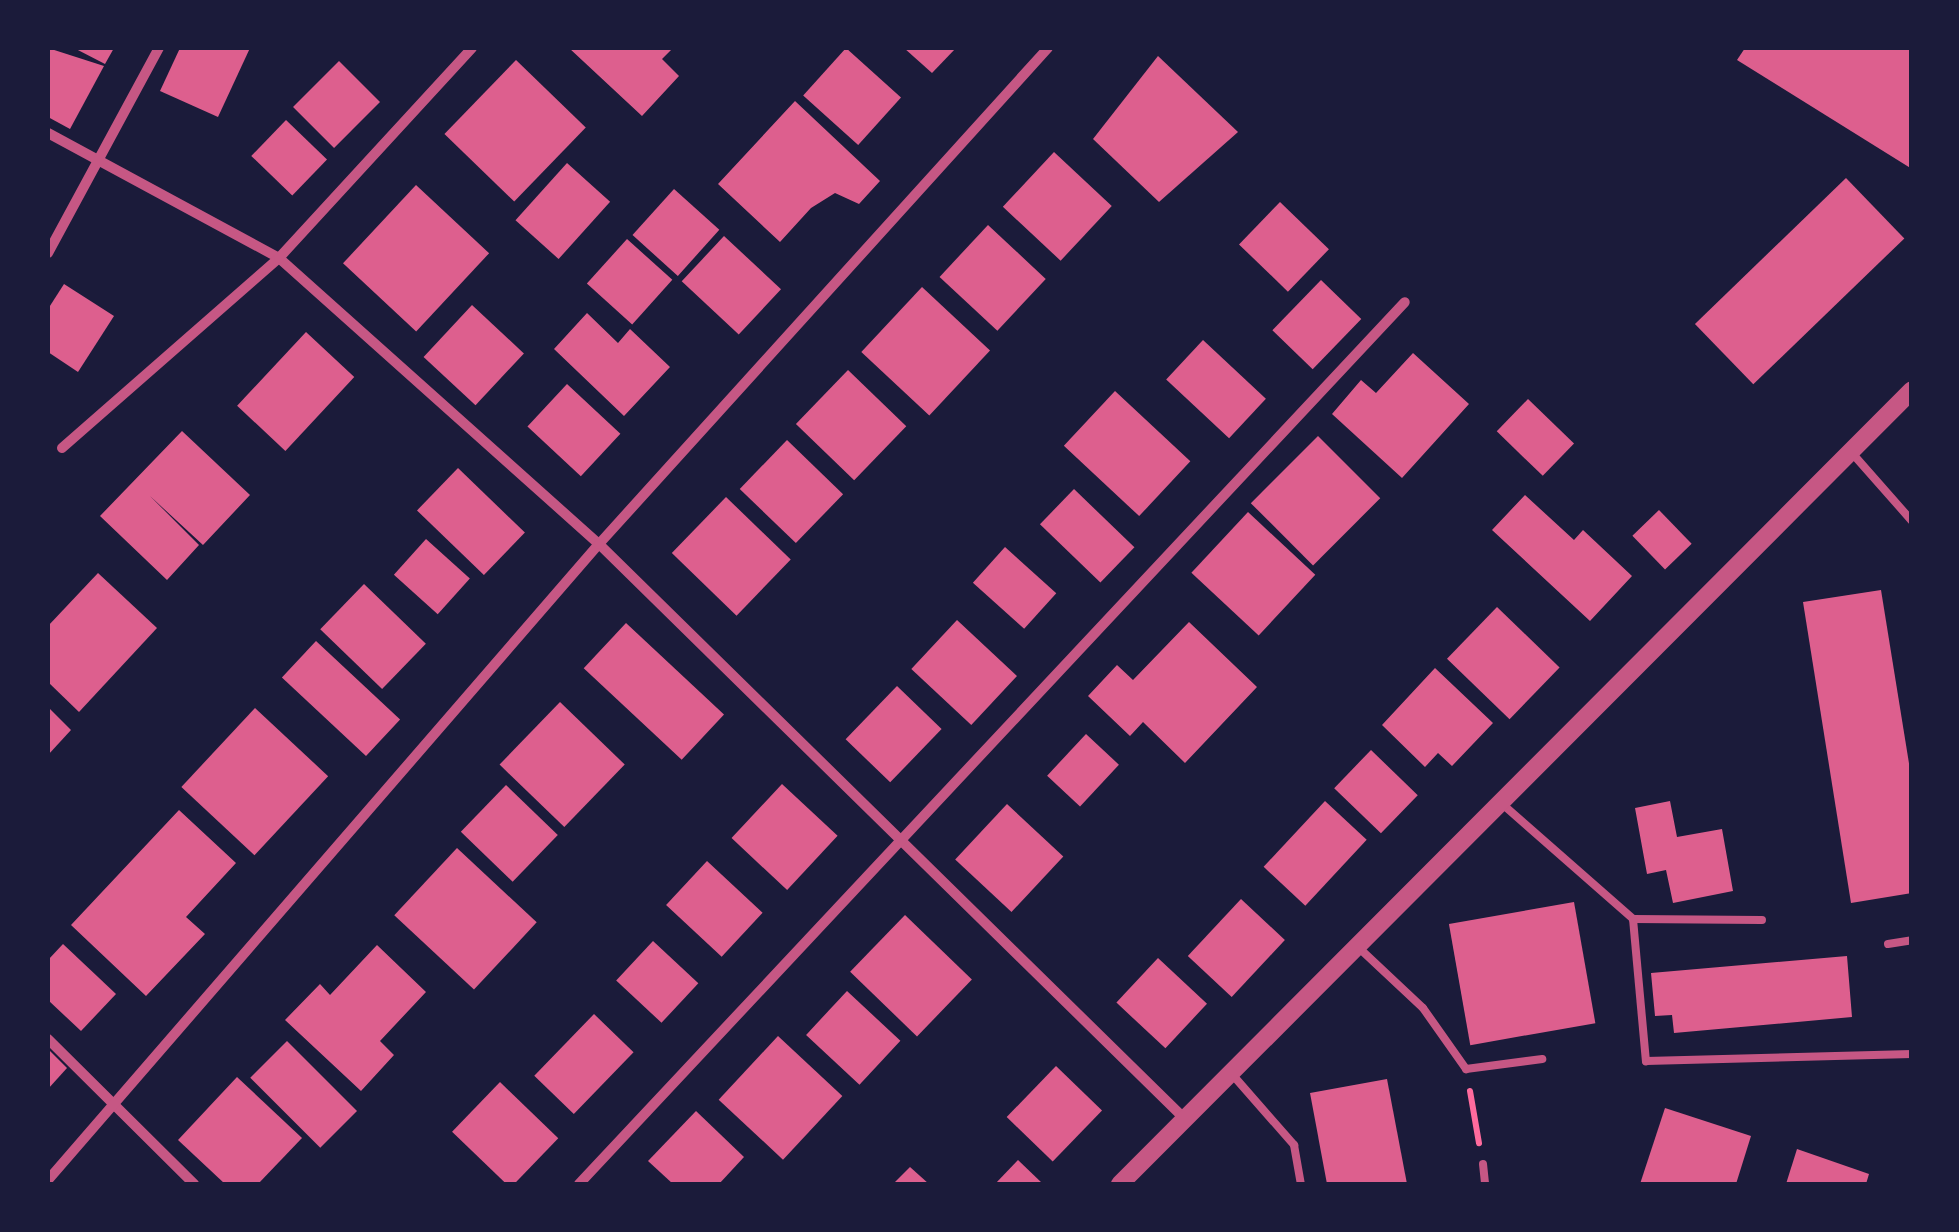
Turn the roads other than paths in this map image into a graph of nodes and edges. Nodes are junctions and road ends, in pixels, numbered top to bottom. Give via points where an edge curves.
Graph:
1 (159, 48) edge
2 (472, 48) edge
3 (1048, 48) edge
4 (48, 134) edge
5 (99, 160) junction
6 (48, 254) edge
7 (279, 258) junction
8 (1404, 302) dead end
9 (1912, 390) edge
10 (62, 448) dead end
11 (1849, 450) junction
12 (1912, 521) edge
13 (599, 544) junction
14 (1500, 801) junction
15 (899, 835) junction
16 (1633, 919) junction
17 (1762, 920) dead end
18 (1912, 940) edge
19 (1888, 944) dead end
20 (1356, 945) junction
21 (48, 1039) edge
22 (1912, 1054) edge
23 (1542, 1059) dead end
24 (1230, 1072) junction
25 (114, 1106) junction
26 (1184, 1118) junction
27 (1483, 1164) road end
28 (48, 1180) edge
29 (194, 1184) edge
30 (579, 1184) edge
31 (1120, 1184) edge
32 (1301, 1184) edge
33 (1484, 1184) edge

1 - 5 street
2 - 7 street
3 - 13 street
4 - 5 street
5 - 6 street
5 - 7 street
7 - 10 street
7 - 13 street
8 - 15 street
9 - 11 street
11 - 12 lane
11 - 14 street
13 - 15 street
13 - 25 street
14 - 16 lane
14 - 20 street
15 - 26 street
15 - 30 street
16 - 17 lane
16 - 22 lane via 1646,1061
18 - 19 lane
20 - 23 lane via 1423,1008 1466,1070
20 - 24 street
21 - 25 street
24 - 26 street
24 - 32 lane via 1294,1146
25 - 28 street
25 - 29 street
26 - 31 street
27 - 33 lane

